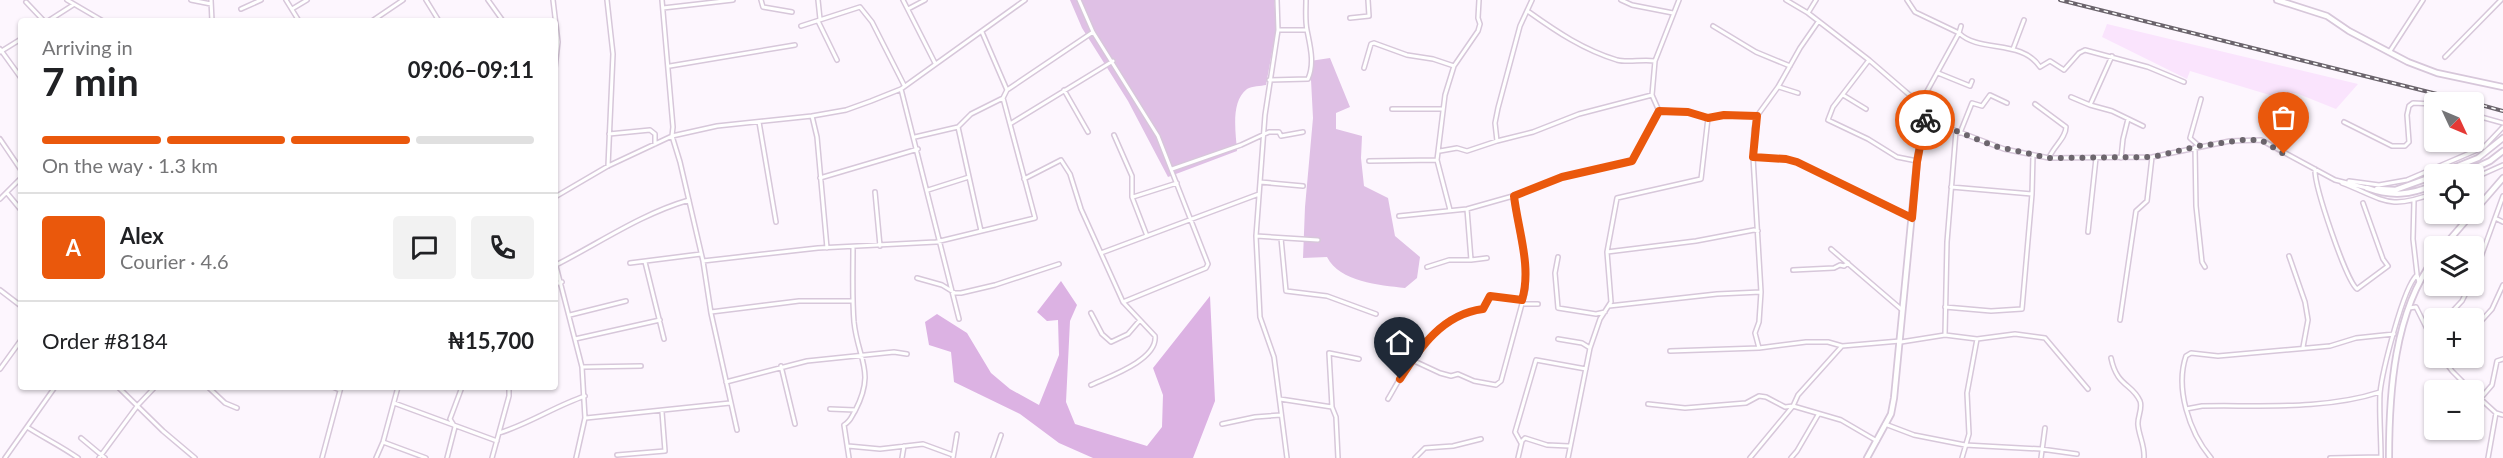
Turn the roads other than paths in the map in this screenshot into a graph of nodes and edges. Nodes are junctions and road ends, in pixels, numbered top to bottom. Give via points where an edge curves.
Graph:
1 (67, 0) edge
2 (191, 0) edge
3 (261, 0) edge
4 (286, 0) edge
5 (307, 0) edge
6 (403, 0) edge
7 (426, 0) edge
8 (488, 0) edge
9 (553, 0) edge
10 (606, 0) edge
11 (662, 0) edge
12 (733, 0) edge
13 (760, 0) edge
14 (818, 0) edge
15 (903, 0) edge
16 (925, 0) edge
17 (1025, 0) edge
18 (1079, 0) edge
19 (1277, 0) edge
20 (1306, 0) edge
21 (1368, 0) edge
22 (1479, 0) edge
23 (1532, 0) edge
24 (1621, 0) edge
25 (1679, 0) edge
26 (1785, 0) edge
27 (1816, 0) edge
28 (1907, 0) edge
29 (2277, 0) edge
30 (2422, 0) edge
31 (2501, 0) edge
32 (26, 2) dead end
33 (211, 2) edge
34 (73, 5) junction
35 (663, 8) junction
36 (241, 9) dead end
37 (292, 9) junction
38 (908, 10) junction
39 (792, 12) dead end
40 (1528, 12) junction
41 (1673, 13) junction
42 (1808, 13) junction
43 (43, 18) edge
44 (51, 18) edge
45 (97, 18) edge
46 (212, 18) edge
47 (297, 18) edge
48 (376, 18) edge
49 (437, 18) edge
50 (501, 18) edge
51 (555, 18) edge
52 (1350, 18) dead end
53 (819, 20) junction
54 (2024, 20) dead end
55 (1818, 22) junction
56 (801, 26) dead end
57 (1713, 26) dead end
58 (1960, 26) dead end
59 (1278, 30) junction
60 (1306, 30) junction
61 (982, 32) junction
62 (1093, 32) junction
63 (1959, 33) junction
64 (18, 41) edge
65 (795, 45) dead end
66 (2013, 49) junction
67 (0, 51) edge
68 (2390, 51) junction
69 (2112, 56) junction
70 (2445, 57) dead end
71 (837, 60) dead end
72 (1869, 60) junction
73 (1113, 61) junction
74 (1655, 61) junction
75 (935, 63) junction
76 (1454, 66) junction
77 (1790, 66) junction
78 (669, 67) junction
79 (1364, 68) dead end
80 (1938, 73) junction
81 (18, 74) edge
82 (1269, 80) junction
83 (1972, 81) dead end
84 (2184, 82) dead end
85 (902, 87) junction
86 (1778, 87) junction
87 (2503, 87) edge
88 (1007, 90) junction
89 (1064, 90) junction
90 (1797, 93) dead end
91 (1652, 95) junction
92 (1843, 95) junction
93 (2072, 97) dead end
94 (1003, 98) junction
95 (2201, 99) dead end
96 (2007, 103) dead end
97 (1920, 104) junction
98 (2034, 104) dead end
99 (2424, 104) edge
100 (2090, 105) junction
101 (1443, 109) junction
102 (1866, 109) dead end
103 (1392, 110) dead end
104 (1659, 111) junction
105 (1926, 113) junction
106 (812, 116) junction
107 (1757, 116) junction
108 (1708, 118) junction
109 (2484, 118) edge
110 (2128, 119) junction
111 (759, 122) junction
112 (2344, 122) dead end
113 (1010, 124) junction
114 (2503, 125) edge
115 (2143, 126) dead end
116 (958, 127) junction
117 (1088, 132) dead end
118 (1303, 132) dead end
119 (1958, 132) junction
120 (609, 134) junction
121 (1265, 134) junction
122 (1114, 135) dead end
123 (672, 136) junction
124 (915, 137) junction
125 (2503, 138) edge
126 (0, 139) edge
127 (1497, 141) junction
128 (655, 144) junction
129 (2197, 147) junction
130 (918, 149) junction
131 (1440, 151) junction
132 (2503, 151) edge
133 (2033, 155) junction
134 (1753, 157) junction
135 (2152, 157) junction
136 (2049, 158) junction
137 (2096, 158) junction
138 (2121, 158) junction
139 (1437, 160) junction
140 (1370, 161) dead end
141 (1917, 162) junction
142 (2462, 164) edge
143 (2484, 164) edge
144 (2503, 165) edge
145 (18, 166) edge
146 (608, 166) junction
147 (1172, 169) junction
148 (2315, 170) junction
149 (2484, 174) edge
150 (969, 177) junction
151 (820, 178) junction
152 (1024, 178) junction
153 (2503, 178) edge
154 (2424, 179) edge
155 (2335, 180) junction
156 (18, 181) edge
157 (1260, 182) junction
158 (1177, 183) junction
159 (1303, 186) dead end
160 (1951, 187) junction
161 (2367, 188) junction
162 (2424, 189) edge
163 (927, 190) junction
164 (6, 192) junction
165 (875, 192) dead end
166 (1259, 194) junction
167 (2032, 194) junction
168 (558, 195) edge
169 (1514, 196) junction
170 (2503, 196) edge
171 (1132, 197) junction
172 (2424, 197) edge
173 (0, 199) edge
174 (688, 200) junction
175 (2414, 201) junction
176 (2363, 203) dead end
177 (18, 206) edge
178 (1467, 209) junction
179 (1450, 210) junction
180 (1399, 216) dead end
181 (1912, 218) junction
182 (2495, 218) junction
183 (1190, 220) junction
184 (776, 222) dead end
185 (2503, 222) edge
186 (981, 231) junction
187 (1758, 231) junction
188 (2088, 232) dead end
189 (1147, 236) junction
190 (1256, 236) junction
191 (2453, 236) edge
192 (1281, 238) junction
193 (1318, 240) dead end
194 (939, 241) junction
195 (880, 246) junction
196 (827, 248) junction
197 (853, 248) junction
198 (2484, 248) edge
199 (1831, 249) dead end
200 (1607, 252) junction
201 (1101, 253) junction
202 (701, 254) junction
203 (2289, 256) dead end
204 (1558, 257) dead end
205 (1487, 258) dead end
206 (1471, 260) junction
207 (703, 261) junction
208 (558, 262) edge
209 (645, 262) junction
210 (630, 263) dead end
211 (1848, 263) junction
212 (1059, 264) dead end
213 (1427, 267) dead end
214 (2205, 267) dead end
215 (558, 269) edge
216 (1792, 270) dead end
217 (2424, 274) edge
218 (2417, 275) junction
219 (917, 278) dead end
220 (562, 282) junction
221 (2419, 282) junction
222 (558, 283) edge
223 (2503, 285) edge
224 (951, 289) junction
225 (0, 290) edge
226 (1761, 292) junction
227 (2464, 296) edge
228 (1522, 300) junction
229 (626, 301) dead end
230 (853, 301) junction
231 (1123, 302) junction
232 (18, 304) edge
233 (1538, 304) dead end
234 (1610, 306) junction
235 (1945, 307) junction
236 (2409, 308) junction
237 (2455, 308) edge
238 (1903, 310) junction
239 (1605, 312) junction
240 (711, 313) junction
241 (1091, 313) dead end
242 (1376, 314) dead end
243 (570, 315) junction
244 (2484, 318) edge
245 (959, 319) dead end
246 (660, 320) junction
247 (1140, 320) junction
248 (2120, 320) dead end
249 (2424, 322) edge
250 (2394, 334) junction
251 (1945, 335) junction
252 (575, 339) junction
253 (664, 339) dead end
254 (1558, 339) dead end
255 (1977, 339) junction
256 (1900, 342) junction
257 (18, 344) edge
258 (1842, 346) junction
259 (2303, 347) junction
260 (1590, 348) junction
261 (1759, 348) junction
262 (1670, 351) dead end
263 (907, 354) dead end
264 (862, 355) junction
265 (1359, 358) dead end
266 (2111, 358) dead end
267 (2503, 359) edge
268 (1412, 360) junction
269 (641, 366) dead end
270 (781, 366) junction
271 (582, 367) junction
272 (0, 368) edge
273 (2450, 368) edge
274 (1586, 369) junction
275 (2461, 380) edge
276 (726, 382) junction
277 (1091, 385) dead end
278 (2088, 389) dead end
279 (53, 390) edge
280 (121, 390) edge
281 (152, 390) edge
282 (211, 390) edge
283 (340, 390) edge
284 (397, 390) edge
285 (461, 390) edge
286 (508, 390) edge
287 (2380, 392) junction
288 (2484, 394) edge
289 (585, 396) junction
290 (1280, 399) junction
291 (1388, 399) dead end
292 (2484, 402) edge
293 (394, 403) junction
294 (730, 403) junction
295 (1648, 404) dead end
296 (138, 405) junction
297 (1793, 406) junction
298 (1332, 407) junction
299 (237, 408) dead end
300 (830, 409) dead end
301 (2186, 409) junction
302 (855, 410) junction
303 (662, 412) junction
304 (2496, 413) junction
305 (1281, 415) junction
306 (1818, 415) junction
307 (2503, 416) edge
308 (585, 418) junction
309 (795, 424) dead end
310 (1222, 424) dead end
311 (1886, 424) junction
312 (27, 427) junction
313 (455, 427) junction
314 (2045, 428) dead end
315 (737, 430) dead end
316 (499, 433) junction
317 (957, 434) dead end
318 (1001, 435) dead end
319 (81, 438) dead end
320 (1480, 439) dead end
321 (497, 441) junction
322 (1877, 441) junction
323 (383, 442) junction
324 (1521, 443) junction
325 (1965, 445) junction
326 (847, 446) junction
327 (904, 446) junction
328 (1569, 446) junction
329 (2042, 449) junction
330 (2077, 454) dead end
331 (617, 455) dead end
332 (100, 456) edge
333 (953, 457) edge
334 (5, 458) edge
335 (78, 458) edge
336 (105, 458) edge
337 (195, 458) edge
338 (322, 458) edge
339 (376, 458) edge
340 (426, 458) edge
341 (447, 458) edge
342 (492, 458) edge
343 (576, 458) edge
344 (849, 458) edge
345 (902, 458) edge
346 (993, 458) edge
347 (1287, 458) edge
348 (1338, 458) edge
349 (1415, 458) edge
350 (1518, 458) edge
351 (1568, 458) edge
352 (1750, 458) edge
353 (1791, 458) edge
354 (1867, 458) edge
355 (1962, 458) edge
356 (2041, 458) edge
357 (2144, 458) edge
358 (2211, 458) edge
359 (2330, 458) edge
360 (2381, 458) edge
361 (2390, 458) edge
362 (2488, 458) edge

1 - 34 street
2 - 33 street
3 - 36 street
4 - 37 street
5 - 37 street
6 - 48 street
7 - 49 street
8 - 50 street
9 - 51 street
10 - 120 street via 613,54
11 - 35 street
12 - 35 street
13 - 39 street via 763,7
14 - 53 street
15 - 38 street
16 - 38 street
17 - 61 street
18 - 62 street
19 - 59 street
20 - 60 street
21 - 52 street via 1369,16
22 - 76 street via 1478,31
23 - 40 street
24 - 41 street
25 - 41 street
26 - 42 street
27 - 42 street
28 - 63 street via 1915,12
29 - 68 main road via 2327,16
30 - 68 street
31 - 70 street
32 - 43 street
33 - 46 street
34 - 44 street
34 - 45 street
35 - 78 street
37 - 47 street
38 - 75 street
40 - 74 street via 1597,54 1626,61
40 - 127 street via 1520,26 1497,108
41 - 74 street
42 - 55 street
53 - 56 street
53 - 71 street
53 - 85 street via 857,6 864,9
54 - 66 street
55 - 72 street
55 - 77 street
57 - 77 street via 1756,52
58 - 63 street
59 - 60 street
59 - 82 street
60 - 82 street via 1311,41 1308,79
61 - 75 street
61 - 88 street
62 - 73 street
62 - 88 street
63 - 66 street via 1965,39
63 - 80 street
64 - 67 street
65 - 78 street
66 - 69 street via 2035,58 2040,67 2050,61 2064,70 2085,50
67 - 81 street
68 - 87 main road via 2437,73
69 - 84 street
69 - 100 street
72 - 92 street
72 - 97 street
73 - 89 street
73 - 147 street via 1158,136
74 - 91 street
75 - 85 street
76 - 79 street via 1374,43
76 - 101 street
77 - 86 street
78 - 123 street
80 - 83 street via 1970,86
80 - 97 street
82 - 121 street
85 - 106 street via 855,107
85 - 124 street
86 - 90 street
86 - 107 street
88 - 94 street
89 - 113 street
89 - 117 street
91 - 104 street
91 - 127 street via 1586,111
92 - 102 street
92 - 141 street via 1828,120 1897,158
93 - 100 street
94 - 113 street
94 - 116 street via 971,114
95 - 129 street via 2190,138
96 - 119 street via 1990,95 1982,106 1971,104
97 - 105 street
98 - 136 street via 2067,130
99 - 112 street via 2409,106 2409,142 2405,146 2392,146
100 - 110 street
101 - 103 street
101 - 131 street
104 - 108 street via 1688,112
104 - 169 street via 1632,161 1562,177
105 - 119 street
105 - 141 main road
106 - 111 street
106 - 151 street
107 - 108 street
107 - 134 street
108 - 200 street via 1701,179 1617,198
109 - 114 street
110 - 115 street
110 - 138 street
111 - 123 street
111 - 184 street
113 - 152 street
114 - 155 street via 2484,147 2407,180 2379,185
116 - 124 street
116 - 150 street
118 - 121 street
119 - 133 street
119 - 160 street
120 - 128 street via 650,130 655,134
120 - 146 street
121 - 147 street
121 - 157 street
122 - 171 street via 1132,176
123 - 128 street
123 - 174 street
124 - 130 street
125 - 142 main road via 2488,152
126 - 145 street
127 - 131 street via 1467,151
128 - 146 street
129 - 135 street
129 - 148 street via 2261,140
129 - 214 street via 2196,206
130 - 151 street
130 - 163 street
131 - 139 street
132 - 143 main road
133 - 136 street
133 - 167 street
134 - 181 street via 1797,162
134 - 187 street
135 - 138 street
135 - 248 street via 2147,201 2136,211
136 - 137 street
137 - 138 street
137 - 188 street
139 - 140 street
139 - 179 street
141 - 181 main road
144 - 149 street
146 - 168 street
147 - 158 street
148 - 155 street
148 - 176 street via 2336,243 2349,279 2357,289 2388,266
150 - 163 street
150 - 186 street
151 - 196 street
152 - 186 street via 1035,218
152 - 201 street via 1061,160
153 - 191 main road
154 - 161 main road via 2395,190
155 - 161 street
155 - 175 street via 2383,201
156 - 164 street
157 - 159 street
157 - 166 street
158 - 171 street
158 - 183 street
160 - 167 street
160 - 235 street
161 - 162 main road via 2385,195
163 - 194 street
164 - 173 street
164 - 177 street
165 - 195 street
166 - 183 street
166 - 190 street
167 - 235 street via 2022,309
169 - 178 street
169 - 228 street via 1526,261
170 - 182 street
171 - 189 street
172 - 175 street
174 - 202 street
174 - 208 street via 627,224 605,240
175 - 218 street
178 - 179 street
178 - 206 street
179 - 180 street
181 - 238 main road
182 - 185 street
182 - 198 street
183 - 189 street
183 - 231 street via 1208,267
186 - 194 street
187 - 200 street
187 - 226 street
189 - 201 street
190 - 192 street
190 - 290 street via 1260,317 1274,357
192 - 193 street
192 - 242 street via 1286,291 1327,296
194 - 195 street
194 - 224 street
195 - 197 street
196 - 197 street
196 - 207 street
197 - 230 street
199 - 211 street
200 - 234 street
201 - 231 street
202 - 207 street
202 - 209 street
203 - 259 street via 2308,320
204 - 239 street via 1558,308
205 - 206 street
206 - 213 street via 1449,260
207 - 240 street
209 - 210 street
209 - 246 street
211 - 216 street via 1844,267
211 - 238 street
212 - 224 street via 961,293
215 - 220 street
217 - 221 main road
218 - 221 street
218 - 250 street via 2409,286
219 - 224 street
220 - 222 street
220 - 243 street
221 - 236 main road
223 - 244 street
224 - 245 street
225 - 232 street
226 - 234 street
226 - 261 street via 1755,333
227 - 237 street
228 - 233 street via 1524,304
228 - 268 street via 1490,296 1483,309 1452,318
228 - 268 street via 1501,381 1496,385 1440,373
229 - 243 street
230 - 240 street via 799,301
230 - 264 street via 855,332
231 - 247 street
234 - 239 street
235 - 251 street
236 - 249 street via 2416,307
236 - 361 main road via 2391,383
238 - 256 main road
239 - 260 street
240 - 276 street
241 - 247 street via 1102,334 1112,342 1128,334
243 - 252 street
246 - 252 street
246 - 253 street
247 - 277 street via 1155,336 1153,345 1125,371
250 - 259 street
250 - 287 street
251 - 255 street
251 - 256 street
252 - 271 street
254 - 260 street
255 - 278 street via 2015,334 2044,338
255 - 325 street via 1967,393 1969,428
256 - 258 street
256 - 311 main road via 1894,398
257 - 272 street
258 - 261 street via 1806,342
258 - 297 street via 1798,395
259 - 301 street via 2217,356 2191,353 2184,361 2182,383
260 - 274 street
261 - 262 street
263 - 264 street
264 - 270 street
264 - 302 street via 864,391
265 - 298 street via 1329,353
266 - 357 street via 2120,381 2140,401 2138,424
267 - 288 street via 2497,361 2492,385
268 - 291 street
269 - 271 street
270 - 276 street
270 - 309 street
271 - 289 street
273 - 275 street
274 - 324 street via 1536,360 1515,432
274 - 328 street
276 - 294 street
279 - 312 street
280 - 296 street
281 - 296 street
282 - 299 street
283 - 338 street
284 - 293 street
285 - 313 street via 450,419
286 - 316 street
287 - 301 street via 2362,398 2313,403
287 - 360 street
289 - 308 street
289 - 316 street
290 - 298 street
290 - 305 street
292 - 304 street
293 - 313 street
293 - 323 street
294 - 303 street
294 - 315 street
295 - 297 street via 1685,408 1746,403 1759,396
296 - 332 street
296 - 337 street
297 - 306 street
297 - 352 street
298 - 348 street
300 - 302 street
301 - 358 street
302 - 326 street via 850,422 844,425
303 - 308 street
303 - 331 street via 665,451
304 - 307 street
304 - 362 street
305 - 310 street
305 - 347 street
306 - 322 street via 1841,420
306 - 353 street
308 - 343 street
311 - 322 main road
311 - 325 street via 1914,435
312 - 334 street
312 - 335 street
313 - 321 street
313 - 341 street
314 - 329 street
316 - 321 street
317 - 333 street
318 - 346 street
319 - 332 street
320 - 349 street via 1425,448
321 - 342 street
322 - 354 main road
323 - 339 street
323 - 340 street
324 - 328 street via 1525,438
324 - 350 street
325 - 329 street
325 - 355 street
326 - 327 street
326 - 344 street
327 - 333 street via 928,445
327 - 345 street
328 - 351 street
329 - 330 street
329 - 356 street
332 - 336 street
359 - 360 street

